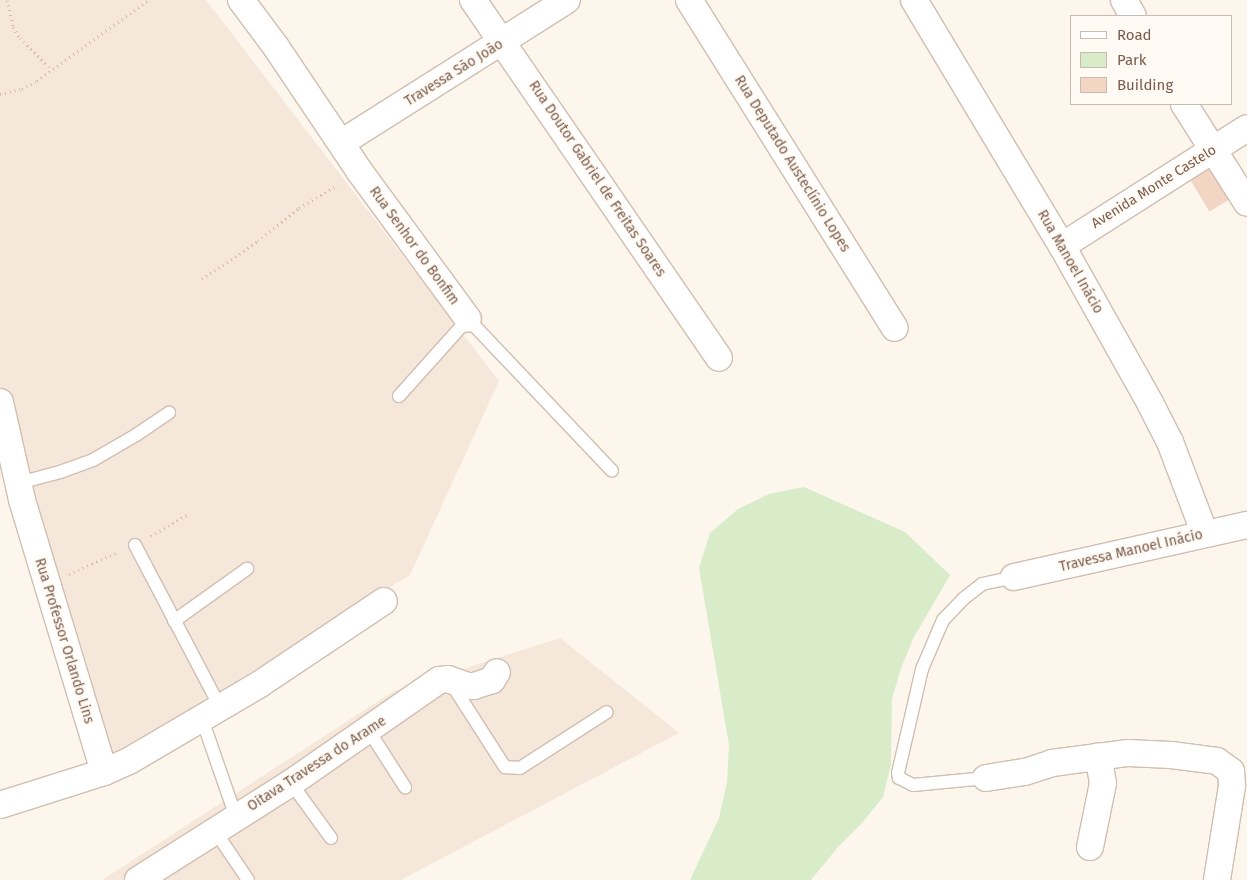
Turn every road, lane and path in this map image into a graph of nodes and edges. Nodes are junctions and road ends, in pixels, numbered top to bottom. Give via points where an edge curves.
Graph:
1 (7, 0) edge
2 (148, 0) edge
3 (241, 0) edge
4 (473, 0) edge
5 (567, 0) edge
6 (689, 0) edge
7 (914, 0) edge
8 (1124, 0) edge
9 (1132, 15) edge
10 (504, 42) junction
11 (51, 69) junction
12 (0, 94) edge
13 (1185, 105) edge
14 (1247, 128) edge
15 (341, 144) junction
16 (1212, 150) junction
17 (360, 172) junction
18 (1247, 203) edge
19 (1062, 246) junction
20 (202, 279) dead end
21 (468, 319) junction
22 (895, 328) dead end
23 (719, 358) dead end
24 (400, 396) dead end
25 (0, 402) edge
26 (169, 413) dead end
27 (612, 471) dead end
28 (14, 489) edge
29 (1247, 525) edge
30 (1205, 534) junction
31 (134, 545) dead end
32 (247, 569) dead end
33 (1014, 577) joint
34 (384, 601) dead end
35 (174, 621) junction
36 (498, 672) dead end
37 (448, 679) junction
38 (607, 712) dead end
39 (211, 713) junction
40 (369, 731) junction
41 (1098, 756) junction
42 (104, 772) junction
43 (986, 778) joint
44 (291, 783) junction
45 (405, 787) dead end
46 (0, 805) edge
47 (225, 824) junction
48 (331, 838) dead end
49 (1090, 847) dead end
50 (138, 880) edge
51 (248, 880) edge
52 (1217, 880) edge

1 - 11 path via 13,27 20,38
2 - 11 path
3 - 15 street, Rua Senhor do Bonfim
4 - 10 street, Rua Doutor Gabriel de Freitas Soares
5 - 10 street, Travessa São João
6 - 22 street, Rua Deputado Austeclínio Lopes
7 - 19 street, Rua Manoel Inácio
8 - 9 street
10 - 15 street, Travessa São João
10 - 23 street, Rua Doutor Gabriel de Freitas Soares
11 - 12 path via 28,86
13 - 16 street
14 - 16 street, Avenida Monte Castelo
15 - 17 street, Rua Senhor do Bonfim
16 - 18 street
16 - 19 street, Avenida Monte Castelo
17 - 20 path via 299,208
17 - 21 street, Rua Senhor do Bonfim
19 - 30 street, Rua Manoel Inácio via 1170,442
21 - 24 lane
21 - 27 lane, Rua Senhor do Bonfim
25 - 28 street, Rua Professor Orlando Lins
26 - 28 lane via 93,460
28 - 42 street, Rua Professor Orlando Lins
29 - 30 street, Travessa Manoel Inácio
30 - 33 street, Travessa Manoel Inácio
31 - 35 lane
32 - 35 lane
33 - 43 lane via 982,584 943,620 922,669 898,773 899,778 913,785
34 - 39 street
35 - 39 lane
36 - 37 street via 492,680 474,686
37 - 38 lane via 505,767 520,768
37 - 40 street, Oitava Travessa do Arame via 440,680
39 - 42 street
39 - 47 lane
40 - 44 street, Oitava Travessa do Arame
40 - 45 lane
41 - 43 street
41 - 49 street via 1102,783
41 - 52 street via 1128,753 1171,755 1217,761 1231,771 1230,800
42 - 46 street
44 - 47 street, Oitava Travessa do Arame
44 - 48 lane
47 - 50 street, Oitava Travessa do Arame
47 - 51 lane

